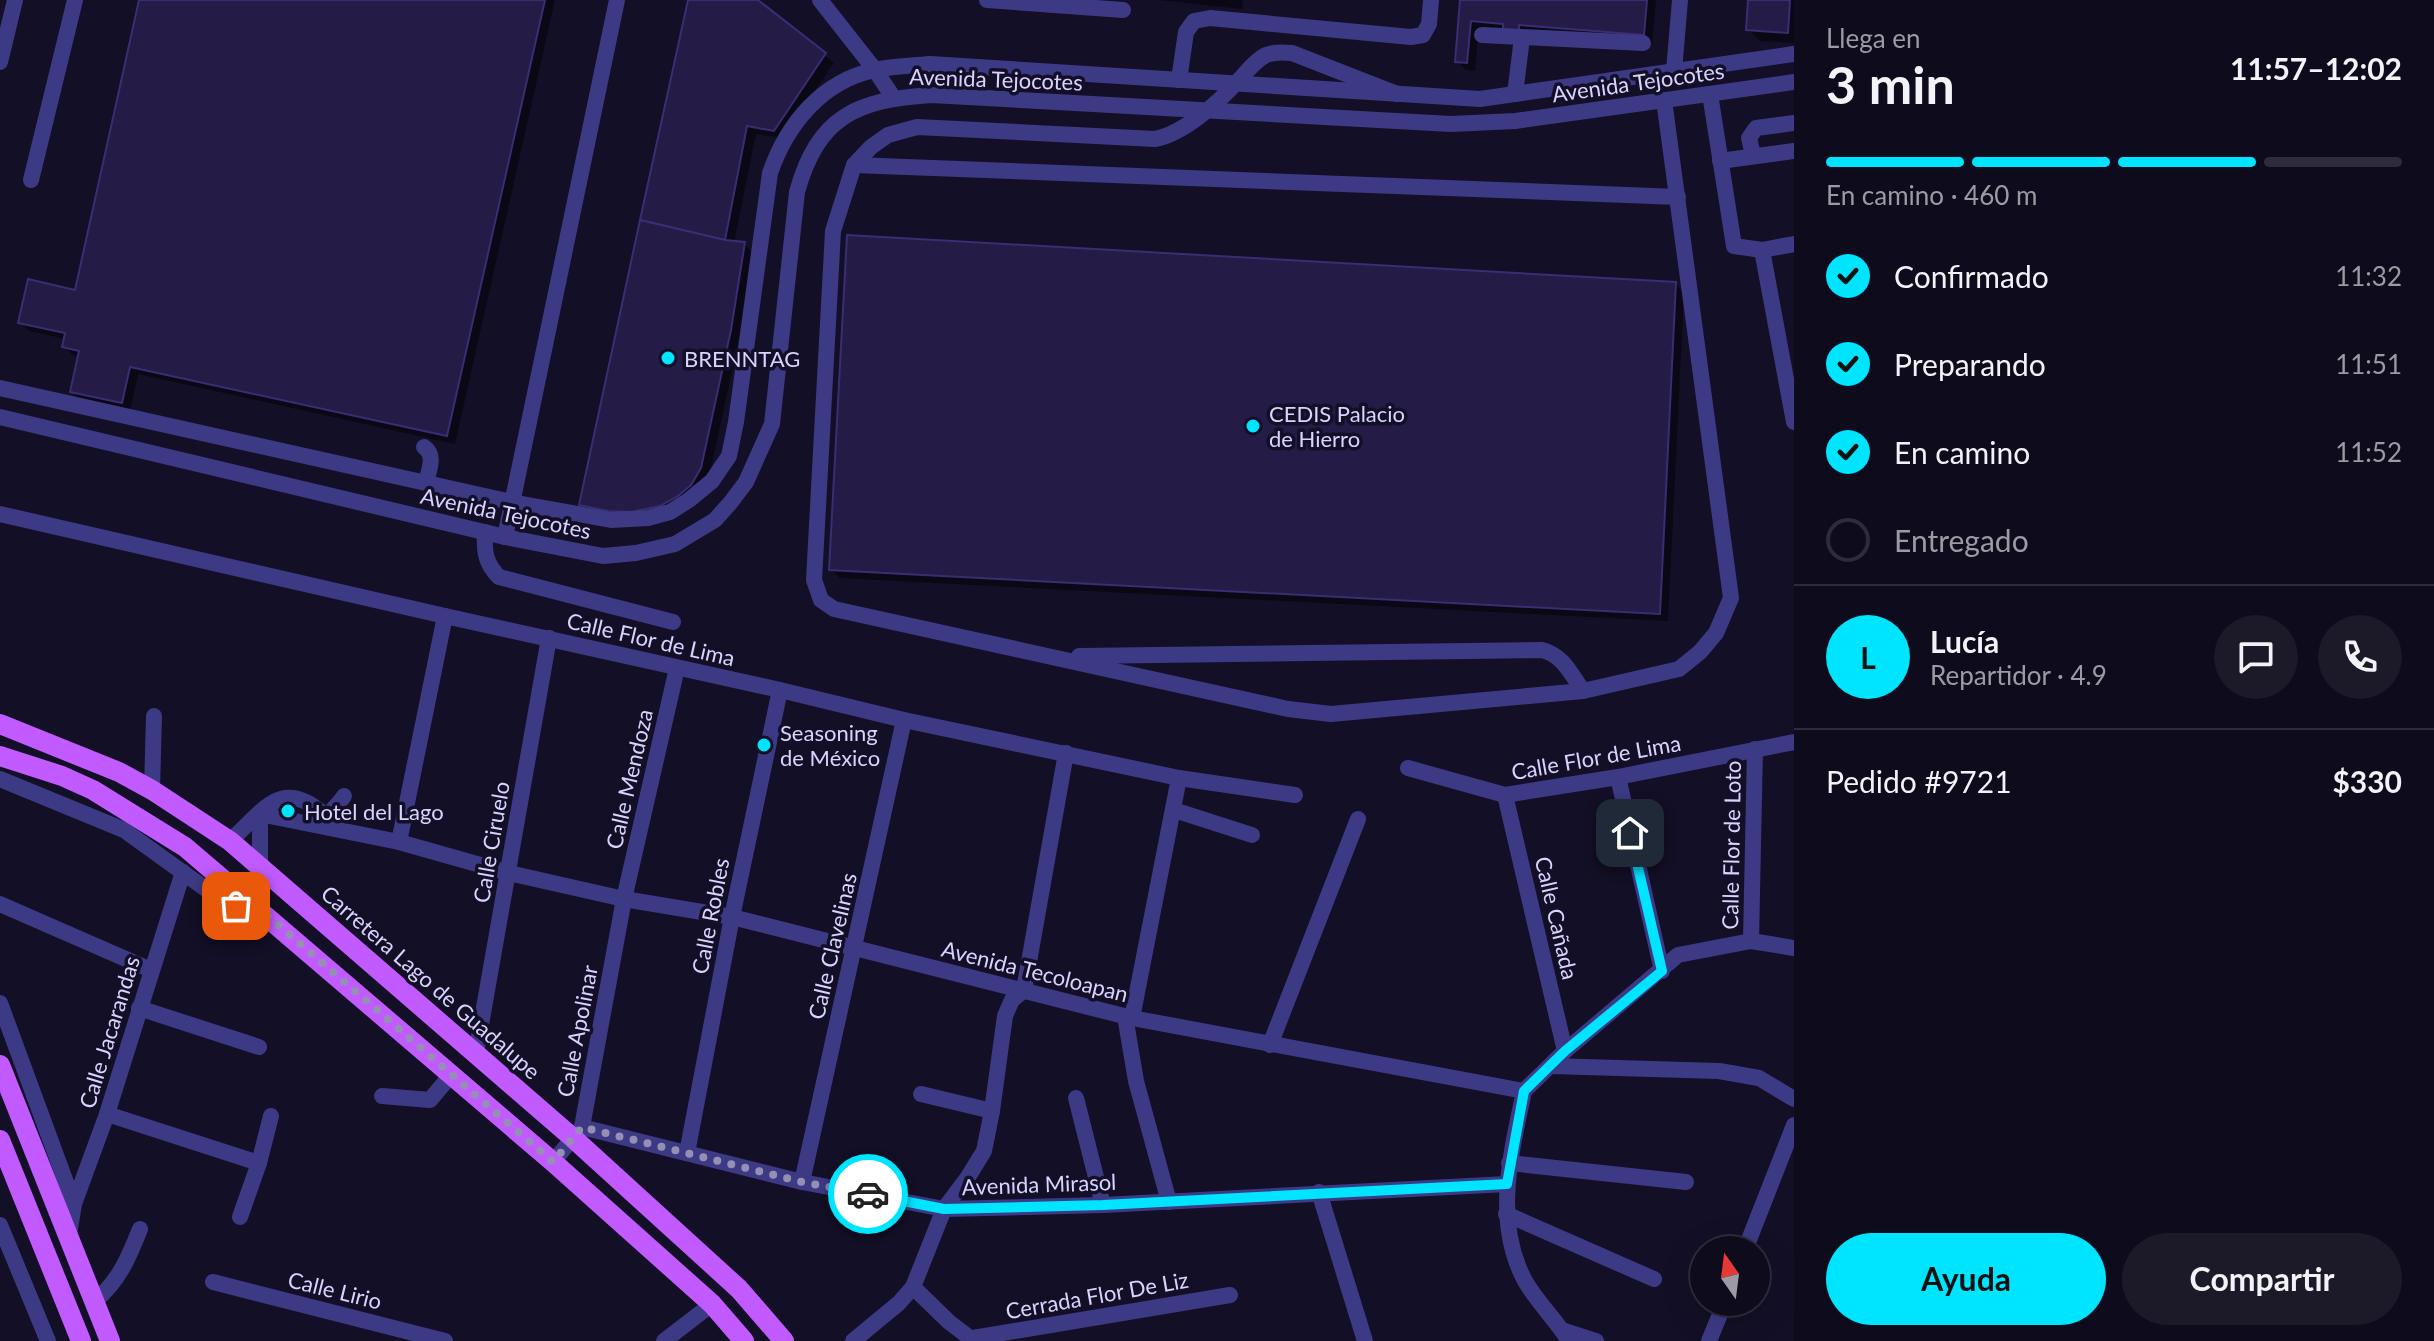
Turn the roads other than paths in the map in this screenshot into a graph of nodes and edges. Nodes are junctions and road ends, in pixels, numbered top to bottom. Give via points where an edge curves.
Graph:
1 (15, 0) edge
2 (75, 0) edge
3 (617, 0) edge
4 (820, 0) edge
5 (987, 0) edge
6 (1431, 0) edge
7 (1680, 0) edge
8 (1123, 10) dead end
9 (1482, 35) dead end
10 (1522, 38) junction
11 (1643, 43) dead end
12 (1794, 54) edge
13 (0, 62) edge
14 (875, 70) junction
15 (1674, 71) junction
16 (1179, 80) junction
17 (1794, 82) edge
18 (1236, 84) junction
19 (1397, 94) junction
20 (1515, 94) junction
21 (1710, 94) junction
22 (893, 97) junction
23 (1664, 100) junction
24 (1203, 111) junction
25 (1794, 123) edge
26 (1794, 151) edge
27 (1753, 155) junction
28 (1720, 161) junction
29 (854, 165) junction
30 (31, 180) dead end
31 (1678, 197) junction
32 (1794, 244) edge
33 (1762, 250) junction
34 (0, 388) edge
35 (0, 417) edge
36 (1794, 422) edge
37 (424, 447) dead end
38 (426, 482) junction
39 (511, 502) junction
40 (0, 514) edge
41 (485, 532) junction
42 (505, 537) junction
43 (445, 616) junction
44 (673, 622) dead end
45 (549, 638) junction
46 (1049, 656) junction
47 (677, 668) junction
48 (780, 690) junction
49 (1583, 691) junction
50 (154, 716) dead end
51 (904, 720) junction
52 (0, 724) edge
53 (1794, 742) edge
54 (1755, 749) junction
55 (1066, 753) junction
56 (0, 756) edge
57 (1408, 768) dead end
58 (1618, 777) junction
59 (1179, 778) junction
60 (0, 779) edge
61 (152, 790) junction
62 (1295, 795) dead end
63 (1505, 795) junction
64 (344, 796) dead end
65 (1174, 810) junction
66 (260, 814) junction
67 (1358, 819) dead end
68 (324, 821) junction
69 (1252, 835) dead end
70 (230, 841) junction
71 (399, 842) junction
72 (260, 865) junction
73 (183, 872) junction
74 (509, 873) junction
75 (246, 897) junction
76 (624, 899) junction
77 (0, 904) edge
78 (732, 917) junction
79 (1751, 941) junction
80 (854, 949) junction
81 (1791, 950) edge
82 (151, 970) junction
83 (1662, 971) junction
84 (1024, 990) junction
85 (0, 1003) edge
86 (139, 1008) junction
87 (1128, 1017) junction
88 (1270, 1045) junction
89 (259, 1047) dead end
90 (1565, 1051) junction
91 (476, 1053) junction
92 (0, 1065) edge
93 (1551, 1066) junction
94 (451, 1075) junction
95 (1524, 1091) junction
96 (921, 1094) dead end
97 (382, 1096) dead end
98 (1076, 1098) dead end
99 (1794, 1099) edge
100 (992, 1111) junction
101 (107, 1114) junction
102 (271, 1116) dead end
103 (1794, 1125) edge
104 (577, 1132) junction
105 (0, 1140) edge
106 (687, 1153) junction
107 (253, 1161) junction
108 (553, 1162) junction
109 (1509, 1163) junction
110 (802, 1182) junction
111 (1686, 1182) dead end
112 (1507, 1184) junction
113 (1319, 1192) junction
114 (1169, 1202) junction
115 (1103, 1205) junction
116 (66, 1207) junction
117 (944, 1209) junction
118 (1506, 1214) junction
119 (240, 1217) dead end
120 (0, 1225) edge
121 (140, 1229) dead end
122 (1750, 1236) edge
123 (1654, 1279) dead end
124 (213, 1282) dead end
125 (913, 1287) junction
126 (1230, 1295) dead end
127 (95, 1301) junction
128 (712, 1304) junction
129 (1719, 1316) edge
130 (1566, 1335) edge
131 (973, 1340) edge
132 (48, 1341) edge
133 (81, 1341) edge
134 (110, 1341) edge
135 (445, 1341) edge
136 (664, 1341) edge
137 (744, 1341) edge
138 (784, 1341) edge
139 (853, 1341) edge
140 (1365, 1341) edge
141 (1596, 1341) edge
142 (1709, 1341) edge

1 - 13 street
2 - 30 street
3 - 39 street
4 - 14 street
5 - 8 street
6 - 16 street via 1429,24 1423,35 1411,37 1210,18 1194,21 1186,32
7 - 15 street
9 - 10 street
10 - 11 street
10 - 20 street
12 - 15 street, Avenida Tejocotes
14 - 16 street, Avenida Tejocotes via 930,64
14 - 22 street
14 - 39 street, Avenida Tejocotes via 831,86 778,149 770,173 736,422 729,456 712,481 670,512 648,518 611,520
15 - 20 street, Avenida Tejocotes
16 - 18 street, Avenida Tejocotes
17 - 21 street, Avenida Tejocotes
18 - 19 street, Avenida Tejocotes
18 - 19 street via 1253,64 1280,52
18 - 24 street
19 - 20 street, Avenida Tejocotes via 1480,99
21 - 23 street, Avenida Tejocotes
21 - 28 street
22 - 24 street, Avenida Tejocotes
22 - 42 street, Avenida Tejocotes via 849,113 814,148 804,169 797,192 772,424 731,502 715,520 675,544 636,553 603,556
23 - 24 street, Avenida Tejocotes via 1515,121 1451,124
23 - 31 street
24 - 29 street via 1180,131 1155,139 917,127 888,135
25 - 27 street via 1756,128 1749,138
26 - 27 street
27 - 28 street
28 - 33 street via 1734,246
29 - 31 street
29 - 46 street via 833,231 814,580 821,600 834,609
31 - 49 street via 1731,598 1716,633 1679,669
32 - 33 street
33 - 36 street
34 - 38 street, Avenida Tejocotes
35 - 41 street, Avenida Tejocotes
37 - 38 street via 431,457
38 - 39 street, Avenida Tejocotes
39 - 42 street
40 - 43 street, Calle Flor de Lima
41 - 42 street, Avenida Tejocotes
41 - 44 street via 484,552 499,577
43 - 45 street, Calle Flor de Lima
43 - 71 street
45 - 47 street, Calle Flor de Lima
45 - 74 street, Calle Ciruelo
46 - 49 street via 1331,714
46 - 49 street via 1542,650 1561,660
47 - 48 street, Calle Flor de Lima
47 - 76 street, Calle Mendoza
48 - 51 street, Calle Flor de Lima
48 - 78 street, Calle Robles
50 - 61 street
51 - 55 street, Calle Flor de Lima
51 - 80 street, Calle Clavelinas
52 - 61 main road, Carretera Lago de Guadalupe
53 - 54 street, Calle Flor de Lima
54 - 58 street, Calle Flor de Lima
54 - 79 street, Calle Flor de Loto
55 - 59 street, Calle Flor de Lima
55 - 84 street
56 - 75 main road via 62,776 137,815
57 - 63 street, Calle Flor de Lima
58 - 63 street, Calle Flor de Lima
58 - 83 street
59 - 62 street, Calle Flor de Lima
59 - 65 street
60 - 73 street via 124,830
61 - 70 main road, Carretera Lago de Guadalupe
63 - 90 street, Calle Cañada
64 - 68 street
65 - 69 street
65 - 87 street
66 - 68 street, Avenida Tecoloapan
66 - 70 street
66 - 72 street
67 - 88 street
68 - 71 street, Avenida Tecoloapan
70 - 72 main road, Carretera Lago de Guadalupe
71 - 74 street, Avenida Tecoloapan
72 - 91 main road, Carretera Lago de Guadalupe
73 - 75 street via 228,905 243,903
73 - 82 street, Calle Jacarandas
74 - 76 street, Avenida Tecoloapan
74 - 91 street, Calle Ciruelo
75 - 94 main road
76 - 78 street, Avenida Tecoloapan
76 - 104 street, Calle Apolinar
77 - 82 street
78 - 80 street, Avenida Tecoloapan
78 - 106 street, Calle Robles
79 - 81 street
79 - 83 street via 1678,955
80 - 84 street, Avenida Tecoloapan
80 - 110 street, Calle Clavelinas
82 - 86 street, Calle Jacarandas
83 - 90 street
84 - 87 street, Avenida Tecoloapan
84 - 100 street via 1005,1016
85 - 116 street
86 - 89 street
86 - 101 street, Calle Jacarandas
87 - 88 street, Avenida Tecoloapan
87 - 114 street via 1136,1081
88 - 95 street, Avenida Tecoloapan
90 - 93 street
91 - 104 main road, Carretera Lago de Guadalupe
92 - 116 main road
93 - 95 street
93 - 99 street via 1719,1071 1759,1078
94 - 97 street via 430,1100
94 - 108 main road
95 - 109 street
96 - 100 street
98 - 115 street
100 - 117 street via 984,1151
101 - 107 street
101 - 116 street, Calle Jacarandas
102 - 107 street
103 - 122 street
104 - 106 street, Avenida Mirasol
104 - 108 street, Calle Apolinar
104 - 138 main road, Carretera Lago de Guadalupe via 739,1289
105 - 133 main road
106 - 110 street, Avenida Mirasol
107 - 119 street
108 - 128 main road
109 - 111 street
109 - 112 street
110 - 117 street, Avenida Mirasol
112 - 113 street, Avenida Mirasol
112 - 118 street
113 - 114 street, Avenida Mirasol
113 - 140 street
114 - 115 street, Avenida Mirasol
115 - 117 street, Avenida Mirasol
116 - 127 main road via 69,1235
117 - 125 street
118 - 123 street
118 - 130 street via 1514,1259
120 - 132 street
121 - 127 street via 113,1286
124 - 135 street, Calle Lirio
125 - 131 street
125 - 139 street
126 - 131 street, Cerrada Flor De Liz
127 - 134 main road
128 - 136 street
128 - 137 main road
129 - 142 street
130 - 141 street

